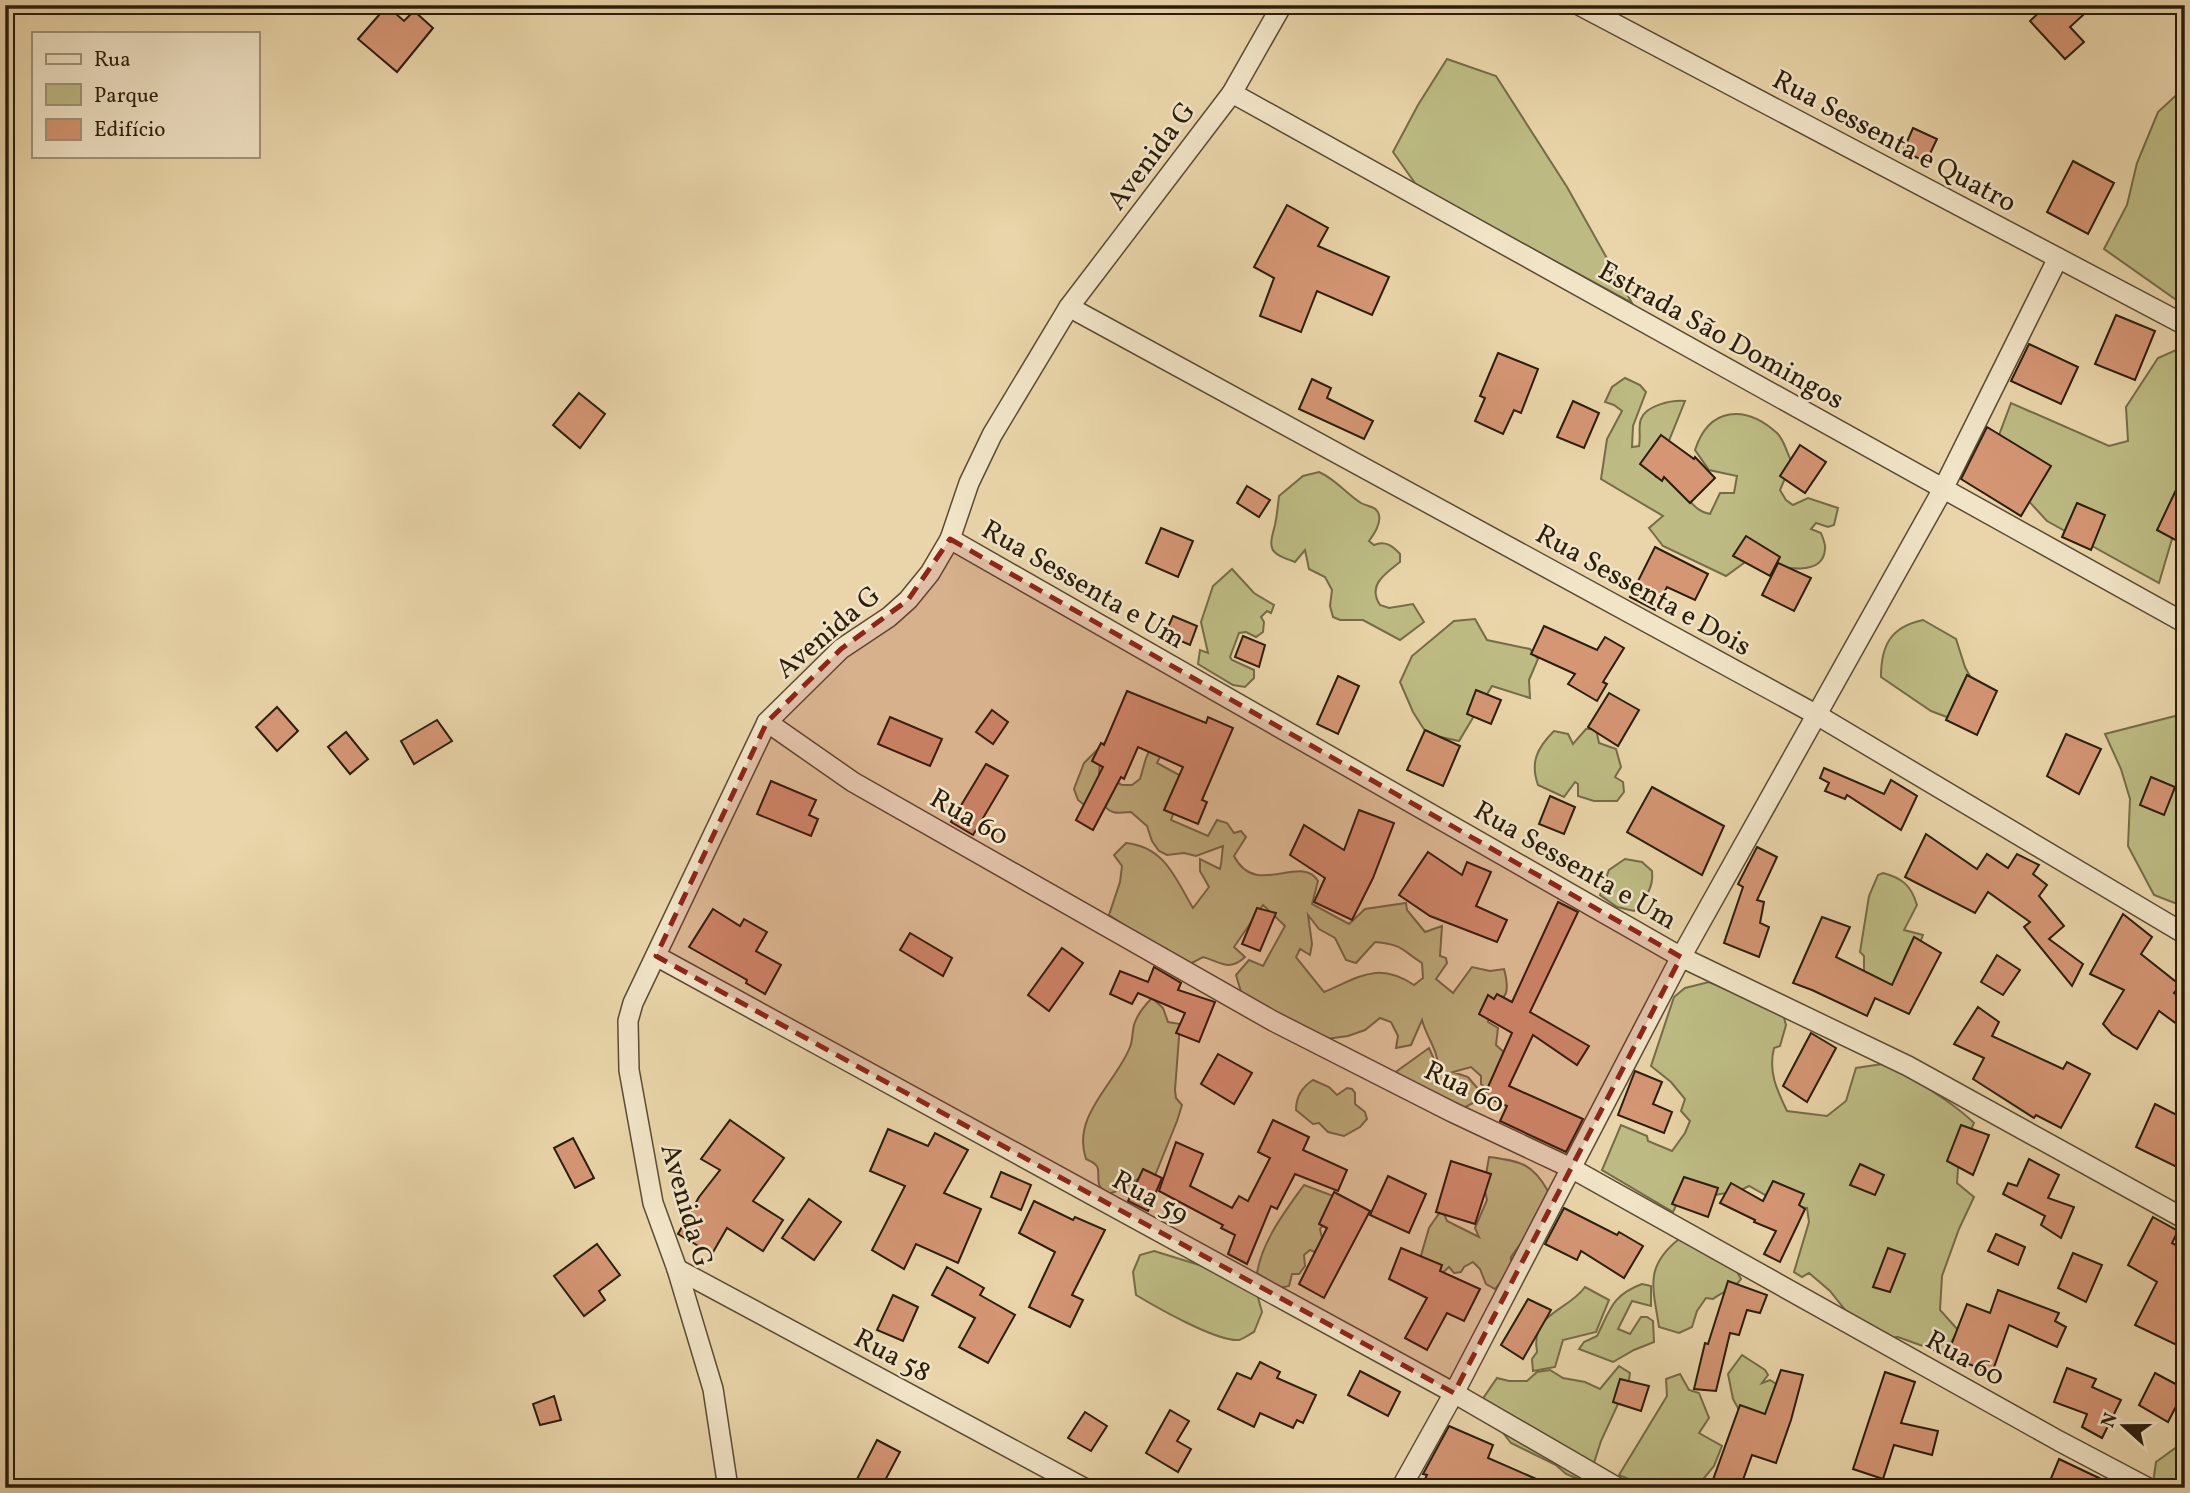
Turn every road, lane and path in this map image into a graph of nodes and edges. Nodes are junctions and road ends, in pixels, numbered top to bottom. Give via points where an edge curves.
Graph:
1 (1282, 5) edge
2 (1579, 5) edge
3 (1233, 93) junction
4 (2058, 258) junction
5 (1069, 307) junction
6 (2185, 325) edge
7 (1943, 489) junction
8 (950, 539) junction
9 (2185, 623) edge
10 (1818, 715) junction
11 (767, 722) junction
12 (2185, 934) edge
13 (656, 956) junction
14 (1681, 957) junction
15 (1571, 1168) junction
16 (2185, 1219) edge
17 (677, 1269) junction
18 (1454, 1393) junction
19 (728, 1488) edge
20 (1084, 1488) edge
21 (1401, 1488) edge
22 (1618, 1488) edge
23 (2148, 1488) edge

1 - 3 street, Avenida G
2 - 4 street, Rua Sessenta e Quatro
3 - 5 street, Avenida G
3 - 7 street, Estrada São Domingos
4 - 6 street, Rua Sessenta e Quatro
4 - 7 street
5 - 8 street, Avenida G via 992,435 969,482
5 - 10 street, Rua Sessenta e Dois
7 - 9 street, Estrada São Domingos
7 - 10 street
8 - 11 street, Avenida G via 908,600 841,649
8 - 14 street, Rua Sessenta e Um
10 - 12 street, Rua Sessenta e Dois
10 - 14 street
11 - 13 street, Avenida G
11 - 15 street, Rua 60 via 853,782 1273,1021
13 - 17 street, Avenida G via 628,1021 629,1070 653,1203
13 - 18 street, Rua 59
14 - 15 street
14 - 16 street, Rua Sessenta e Um via 1908,1066
15 - 18 street
15 - 23 street, Rua 60
17 - 19 street, Avenida G via 713,1389
17 - 20 street, Rua 58
18 - 21 street
18 - 22 street, Rua 59

